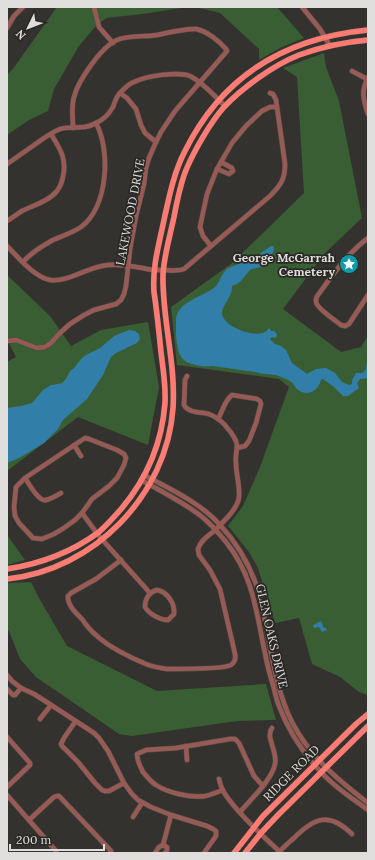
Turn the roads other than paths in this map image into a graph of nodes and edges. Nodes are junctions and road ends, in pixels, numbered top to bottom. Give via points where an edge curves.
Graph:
1 (23, 7) edge
2 (94, 7) edge
3 (302, 7) edge
4 (7, 28) edge
5 (368, 30) edge
6 (325, 38) junction
7 (368, 40) edge
8 (113, 43) junction
9 (330, 46) junction
10 (352, 71) dead end
11 (367, 78) edge
12 (200, 83) junction
13 (120, 93) junction
14 (270, 93) dead end
15 (219, 100) junction
16 (225, 106) junction
17 (276, 107) junction
18 (368, 114) edge
19 (96, 123) junction
20 (73, 128) junction
21 (50, 134) junction
22 (156, 142) junction
23 (221, 162) junction
24 (7, 164) edge
25 (217, 169) junction
26 (7, 221) edge
27 (368, 238) edge
28 (7, 246) edge
29 (211, 246) junction
30 (23, 262) junction
31 (129, 265) junction
32 (154, 270) junction
33 (164, 270) junction
34 (368, 295) edge
35 (7, 341) edge
36 (187, 376) dead end
37 (218, 419) junction
38 (74, 446) junction
39 (237, 448) junction
40 (81, 456) dead end
41 (25, 478) junction
42 (143, 478) junction
43 (151, 482) junction
44 (61, 493) dead end
45 (82, 513) junction
46 (220, 525) junction
47 (215, 529) junction
48 (97, 533) junction
49 (102, 540) junction
50 (121, 560) junction
51 (7, 569) edge
52 (7, 579) edge
53 (150, 593) junction
54 (7, 674) edge
55 (21, 688) junction
56 (7, 689) edge
57 (277, 689) junction
58 (51, 705) junction
59 (368, 714) edge
60 (40, 719) dead end
61 (75, 722) junction
62 (356, 724) junction
63 (368, 726) edge
64 (272, 728) dead end
65 (362, 732) junction
66 (7, 737) edge
67 (186, 746) junction
68 (187, 760) dead end
69 (316, 763) junction
70 (323, 770) junction
71 (219, 779) dead end
72 (124, 783) junction
73 (263, 786) junction
74 (7, 787) edge
75 (223, 790) junction
76 (7, 795) edge
77 (142, 803) junction
78 (368, 803) edge
79 (368, 810) edge
80 (240, 812) junction
81 (171, 815) junction
82 (132, 817) dead end
83 (29, 820) junction
84 (254, 827) junction
85 (261, 833) junction
86 (352, 834) dead end
87 (163, 845) junction
88 (56, 851) dead end
89 (280, 852) edge
90 (111, 853) edge
91 (155, 853) edge
92 (165, 853) edge
93 (204, 853) edge
94 (234, 853) edge
95 (245, 853) edge

1 - 4 street
2 - 8 street via 100,27
3 - 6 street
5 - 6 main road
6 - 9 street
6 - 15 main road via 295,46 264,62
7 - 9 main road
8 - 12 street, LAKEWOOD DRIVE via 124,38 190,29 204,31 227,51
8 - 20 street, LAKEWOOD DRIVE via 92,64 76,92 72,104
9 - 16 main road via 298,55 268,71
10 - 11 street
11 - 18 street via 363,99
12 - 13 street via 184,74 163,75 134,82
12 - 15 street
12 - 22 street, LAKEWOOD DRIVE via 175,111
13 - 19 street via 109,112
13 - 22 street via 136,110 145,133
14 - 17 street via 275,96
15 - 16 street
15 - 32 main road via 199,126 180,161 172,183
16 - 33 main road via 195,151 185,173
17 - 23 street via 266,108 256,115 235,138
17 - 29 street via 285,171 282,181 270,196
19 - 20 street
19 - 30 street via 103,142 105,163 104,178 93,213 82,226 44,245
20 - 21 street via 60,129
21 - 24 street
21 - 26 street via 63,157 65,168 61,184 50,197
22 - 31 street, LAKEWOOD DRIVE via 146,168
23 - 25 street
23 - 25 street via 233,171 229,174
25 - 29 street via 207,194 200,227
27 - 34 street via 339,267 318,295 316,302 345,326 349,324
28 - 30 street
29 - 33 street via 184,270
30 - 31 street via 52,283 103,266
31 - 32 street
31 - 35 street, LAKEWOOD DRIVE via 124,294 116,304 84,315 45,347 37,348 16,340
32 - 33 street
32 - 42 main road via 165,403 159,439
33 - 43 main road via 164,304 173,380 173,408 168,440
36 - 37 street via 185,407
37 - 39 street via 234,437
37 - 39 street via 225,403 232,395 261,402 249,441 245,446
38 - 40 street
38 - 41 street
38 - 45 street via 87,438 117,450 126,458 116,478 92,499
39 - 46 street via 239,498 236,507
41 - 44 street via 42,500
41 - 45 street via 17,485 14,514 33,538 54,534 71,524
42 - 43 street, GLEN OAKS DRIVE
42 - 48 main road via 116,515
43 - 46 street, GLEN OAKS DRIVE via 195,504
43 - 47 street, GLEN OAKS DRIVE via 195,511
43 - 49 main road via 124,520
45 - 48 street
46 - 47 street
46 - 57 street, GLEN OAKS DRIVE via 241,552 256,585
47 - 50 street via 201,543 198,552 223,598 235,654 235,660 230,666 169,669 152,666 110,645 95,634 69,604 68,598 71,593 96,579
47 - 57 street, GLEN OAKS DRIVE via 234,552 248,580 265,655
48 - 49 street
48 - 51 main road via 55,557
49 - 50 street
49 - 52 main road via 63,564 36,574
50 - 53 street
53 - 53 street via 145,603 146,610 160,619 171,618 174,608 167,595 160,590
54 - 55 street
55 - 56 street via 13,696
55 - 58 street
57 - 69 street, GLEN OAKS DRIVE via 291,721
58 - 60 street
58 - 61 street
59 - 62 main road, RIDGE ROAD
61 - 72 street via 94,733 104,744
61 - 72 street via 64,738 62,746 102,790 109,790
62 - 65 main road
62 - 69 main road, RIDGE ROAD
63 - 65 main road, RIDGE ROAD
64 - 73 street via 270,736 276,754 276,764
65 - 70 main road, RIDGE ROAD
66 - 74 street via 30,763
67 - 68 street
67 - 73 street via 235,739 254,776
67 - 75 street via 146,750 137,754 137,759 144,773 164,789 197,796
69 - 70 street, GLEN OAKS DRIVE
69 - 84 main road, RIDGE ROAD
70 - 78 street, GLEN OAKS DRIVE
70 - 79 street, GLEN OAKS DRIVE via 338,788
70 - 85 main road, RIDGE ROAD
71 - 75 street
72 - 77 street
73 - 80 street
75 - 80 street
76 - 83 street
77 - 81 street
77 - 82 street
80 - 84 street
81 - 87 street
81 - 93 street via 215,830 215,838
83 - 88 street
83 - 90 street via 54,797 59,796
84 - 85 street
84 - 94 main road, RIDGE ROAD
85 - 89 street
85 - 95 main road, RIDGE ROAD
86 - 89 street via 335,821 320,820 307,826
87 - 91 street
87 - 92 street via 167,847

